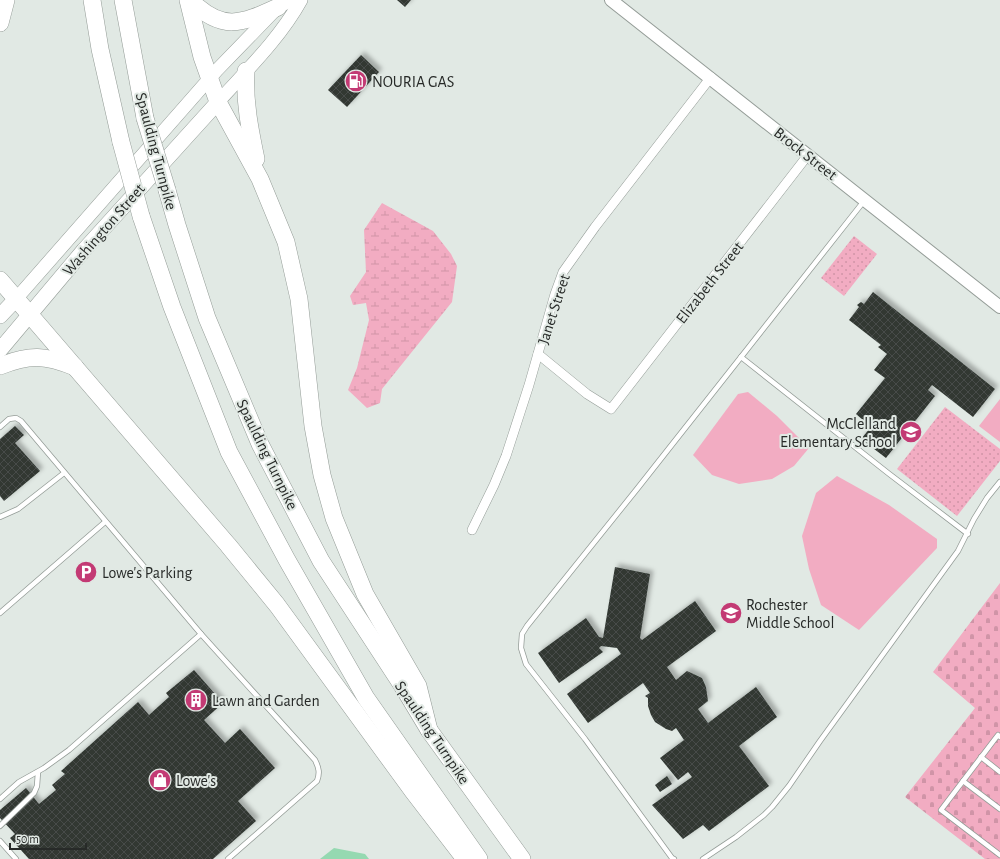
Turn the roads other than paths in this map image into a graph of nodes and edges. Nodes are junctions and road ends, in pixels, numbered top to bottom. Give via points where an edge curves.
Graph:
1 (6, 0) edge
2 (92, 0) edge
3 (123, 0) edge
4 (189, 0) edge
5 (301, 0) edge
6 (611, 0) edge
7 (285, 4) edge
8 (0, 24) edge
9 (246, 71) junction
10 (711, 77) junction
11 (209, 79) junction
12 (218, 102) junction
13 (808, 155) junction
14 (260, 179) junction
15 (865, 200) junction
16 (0, 280) edge
17 (16, 299) junction
18 (1000, 307) edge
19 (30, 314) junction
20 (0, 316) edge
21 (0, 350) edge
22 (538, 354) junction
23 (741, 357) junction
24 (0, 366) edge
25 (77, 368) junction
26 (0, 427) edge
27 (64, 473) junction
28 (1000, 482) edge
29 (0, 517) edge
30 (105, 522) junction
31 (472, 530) dead end
32 (968, 534) junction
33 (0, 613) edge
34 (201, 634) junction
35 (429, 730) junction
36 (1000, 737) edge
37 (981, 757) junction
38 (38, 772) junction
39 (1000, 772) edge
40 (963, 781) junction
41 (0, 799) edge
42 (1000, 810) edge
43 (0, 826) edge
44 (0, 841) edge
45 (1000, 855) edge
46 (16, 859) edge
47 (228, 859) edge
48 (465, 859) edge
49 (479, 859) edge
50 (522, 859) edge
51 (674, 859) edge
52 (703, 859) edge

1 - 8 highway
2 - 49 highway, Spaulding Turnpike, bridge via 121,142 141,216 174,314 229,452 366,698
3 - 35 highway, Spaulding Turnpike, bridge via 146,118 207,318 260,444 321,561
4 - 7 highway via 216,19 236,22 246,21
4 - 11 highway
5 - 9 main road, Washington Street via 291,18
6 - 10 street, Brock Street
7 - 11 main road, Washington Street
9 - 12 main road, Washington Street
9 - 14 highway via 246,108
10 - 13 street, Brock Street
10 - 22 street, Janet Street via 569,262 559,282
11 - 12 highway
11 - 17 main road, Washington Street
12 - 14 highway
12 - 19 main road, Washington Street via 112,218
13 - 15 street, Brock Street
13 - 22 street, Elizabeth Street via 611,409 587,394
14 - 35 highway via 286,242 295,282 313,426 322,475 334,518 365,594 418,686
15 - 18 street, Brock Street
15 - 23 lane
16 - 17 highway
17 - 19 highway
17 - 20 main road, Washington Street
19 - 21 main road, Washington Street
19 - 25 highway
22 - 31 street, Janet Street via 506,456
23 - 32 lane
23 - 51 lane via 527,626 521,640 526,664 586,739
24 - 25 highway via 26,358 41,357 56,359
25 - 48 highway via 277,605
26 - 27 lane via 9,419 16,418
27 - 29 lane via 18,509
27 - 30 lane
28 - 32 lane via 974,519
30 - 33 lane
30 - 34 lane
32 - 52 lane via 789,786 764,814
34 - 38 lane via 69,750
34 - 47 lane via 319,767 317,781
35 - 50 highway, Spaulding Turnpike
36 - 37 lane via 998,735
37 - 39 lane
37 - 40 lane
38 - 41 lane via 19,782
38 - 43 lane via 34,793
40 - 42 lane
40 - 45 lane via 941,810
44 - 46 lane

